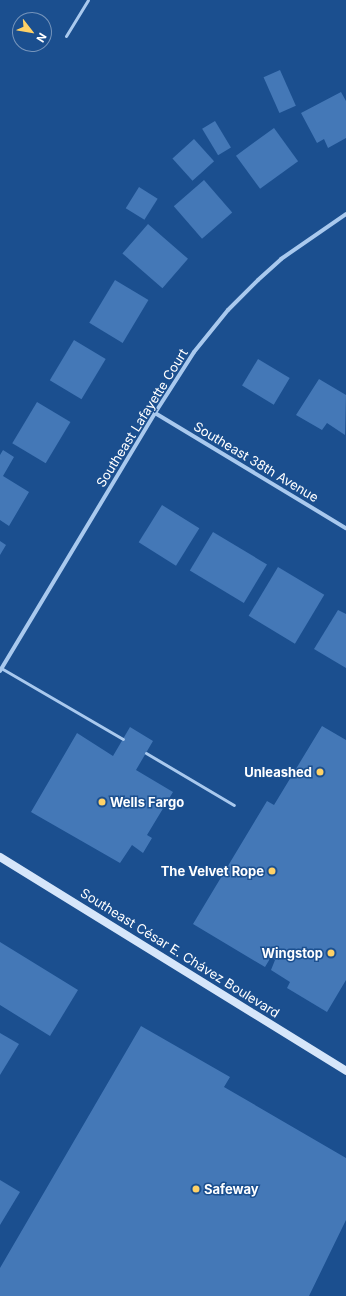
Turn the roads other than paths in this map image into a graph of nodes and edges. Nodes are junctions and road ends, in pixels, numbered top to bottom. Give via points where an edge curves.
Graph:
1 (88, 0) edge
2 (66, 36) dead end
3 (346, 214) edge
4 (155, 413) junction
5 (346, 528) edge
6 (1, 669) edge
7 (123, 739) dead end
8 (146, 753) dead end
9 (234, 805) dead end
10 (0, 857) edge
11 (346, 1071) edge

1 - 2 lane
3 - 4 street, Southeast Lafayette Court via 282,259 228,310 194,352
4 - 5 street, Southeast 38th Avenue
4 - 6 street, Southeast Lafayette Court
6 - 7 lane
8 - 9 lane
10 - 11 main road, Southeast César E. Chávez Boulevard

